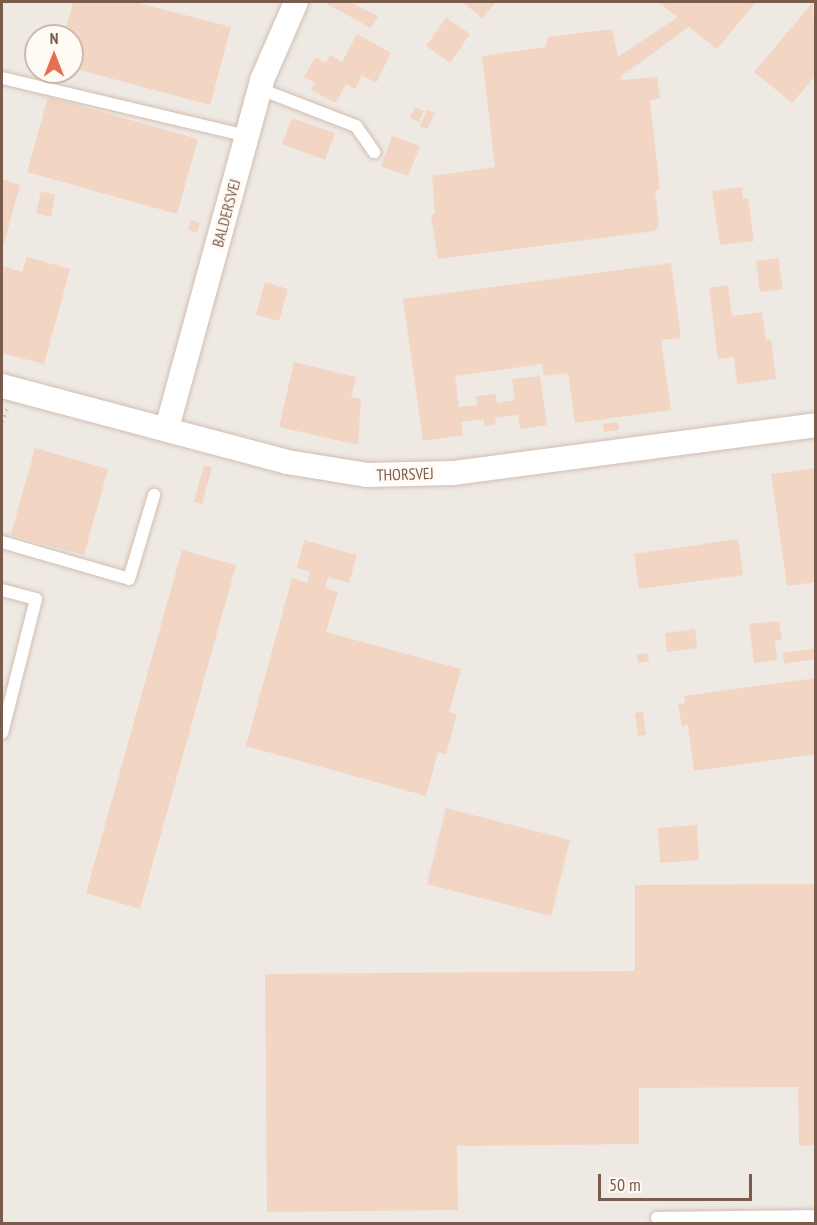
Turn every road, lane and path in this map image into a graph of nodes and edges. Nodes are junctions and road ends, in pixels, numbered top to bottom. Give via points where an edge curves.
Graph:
1 (296, 2) edge
2 (2, 78) edge
3 (260, 89) junction
4 (247, 136) junction
5 (374, 152) dead end
6 (2, 386) edge
7 (816, 425) edge
8 (167, 428) junction
9 (154, 495) dead end
10 (2, 542) edge
11 (2, 590) edge
12 (2, 733) edge
13 (816, 1216) edge
14 (657, 1218) dead end

1 - 3 street, BALDERSVEJ
2 - 4 lane
3 - 4 street, BALDERSVEJ
3 - 5 lane via 356,126
4 - 8 street, BALDERSVEJ
6 - 8 street, THORSVEJ
7 - 8 street, THORSVEJ via 453,473 367,476 287,462
9 - 10 lane via 129,579
11 - 12 lane via 36,599
13 - 14 lane

